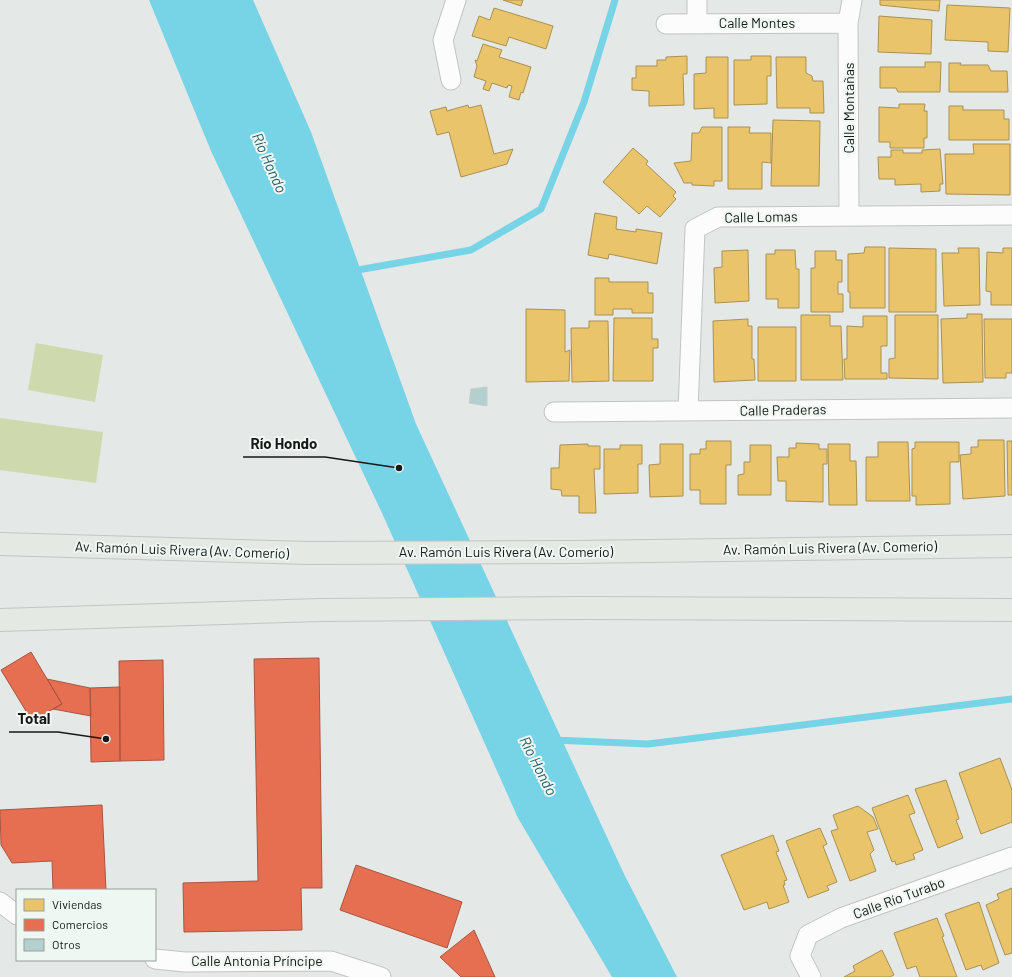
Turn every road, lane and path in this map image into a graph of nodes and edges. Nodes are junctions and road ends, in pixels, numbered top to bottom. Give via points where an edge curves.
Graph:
1 (456, 0) edge
2 (698, 0) edge
3 (852, 0) edge
4 (697, 23) junction
5 (848, 23) junction
6 (666, 24) dead end
7 (451, 80) dead end
8 (1012, 215) edge
9 (849, 216) junction
10 (1012, 408) edge
11 (688, 411) junction
12 (554, 412) dead end
13 (0, 544) edge
14 (1012, 546) edge
15 (1012, 610) edge
16 (0, 620) edge
17 (1012, 857) edge
18 (0, 902) edge
19 (16, 914) edge
20 (156, 958) edge
21 (185, 969) edge
22 (382, 977) edge
23 (811, 977) edge

1 - 7 street via 443,40
2 - 4 street
3 - 5 street, Calle Montañas
4 - 5 street, Calle Montes
4 - 6 street, Calle Montes
5 - 9 street, Calle Montañas
8 - 9 street, Calle Lomas
9 - 11 street, Calle Lomas via 718,217 695,229
10 - 11 street, Calle Praderas
11 - 12 street, Calle Praderas
13 - 14 main road, Av. Ramón Luis Rivera (Av. Comerío) via 309,553
15 - 16 main road via 320,610
17 - 23 street, Calle Río Turabo via 842,918 808,935 800,956
18 - 19 street
20 - 21 street, Calle Antonia Príncipe
21 - 22 street, Calle Antonia Príncipe via 331,961

